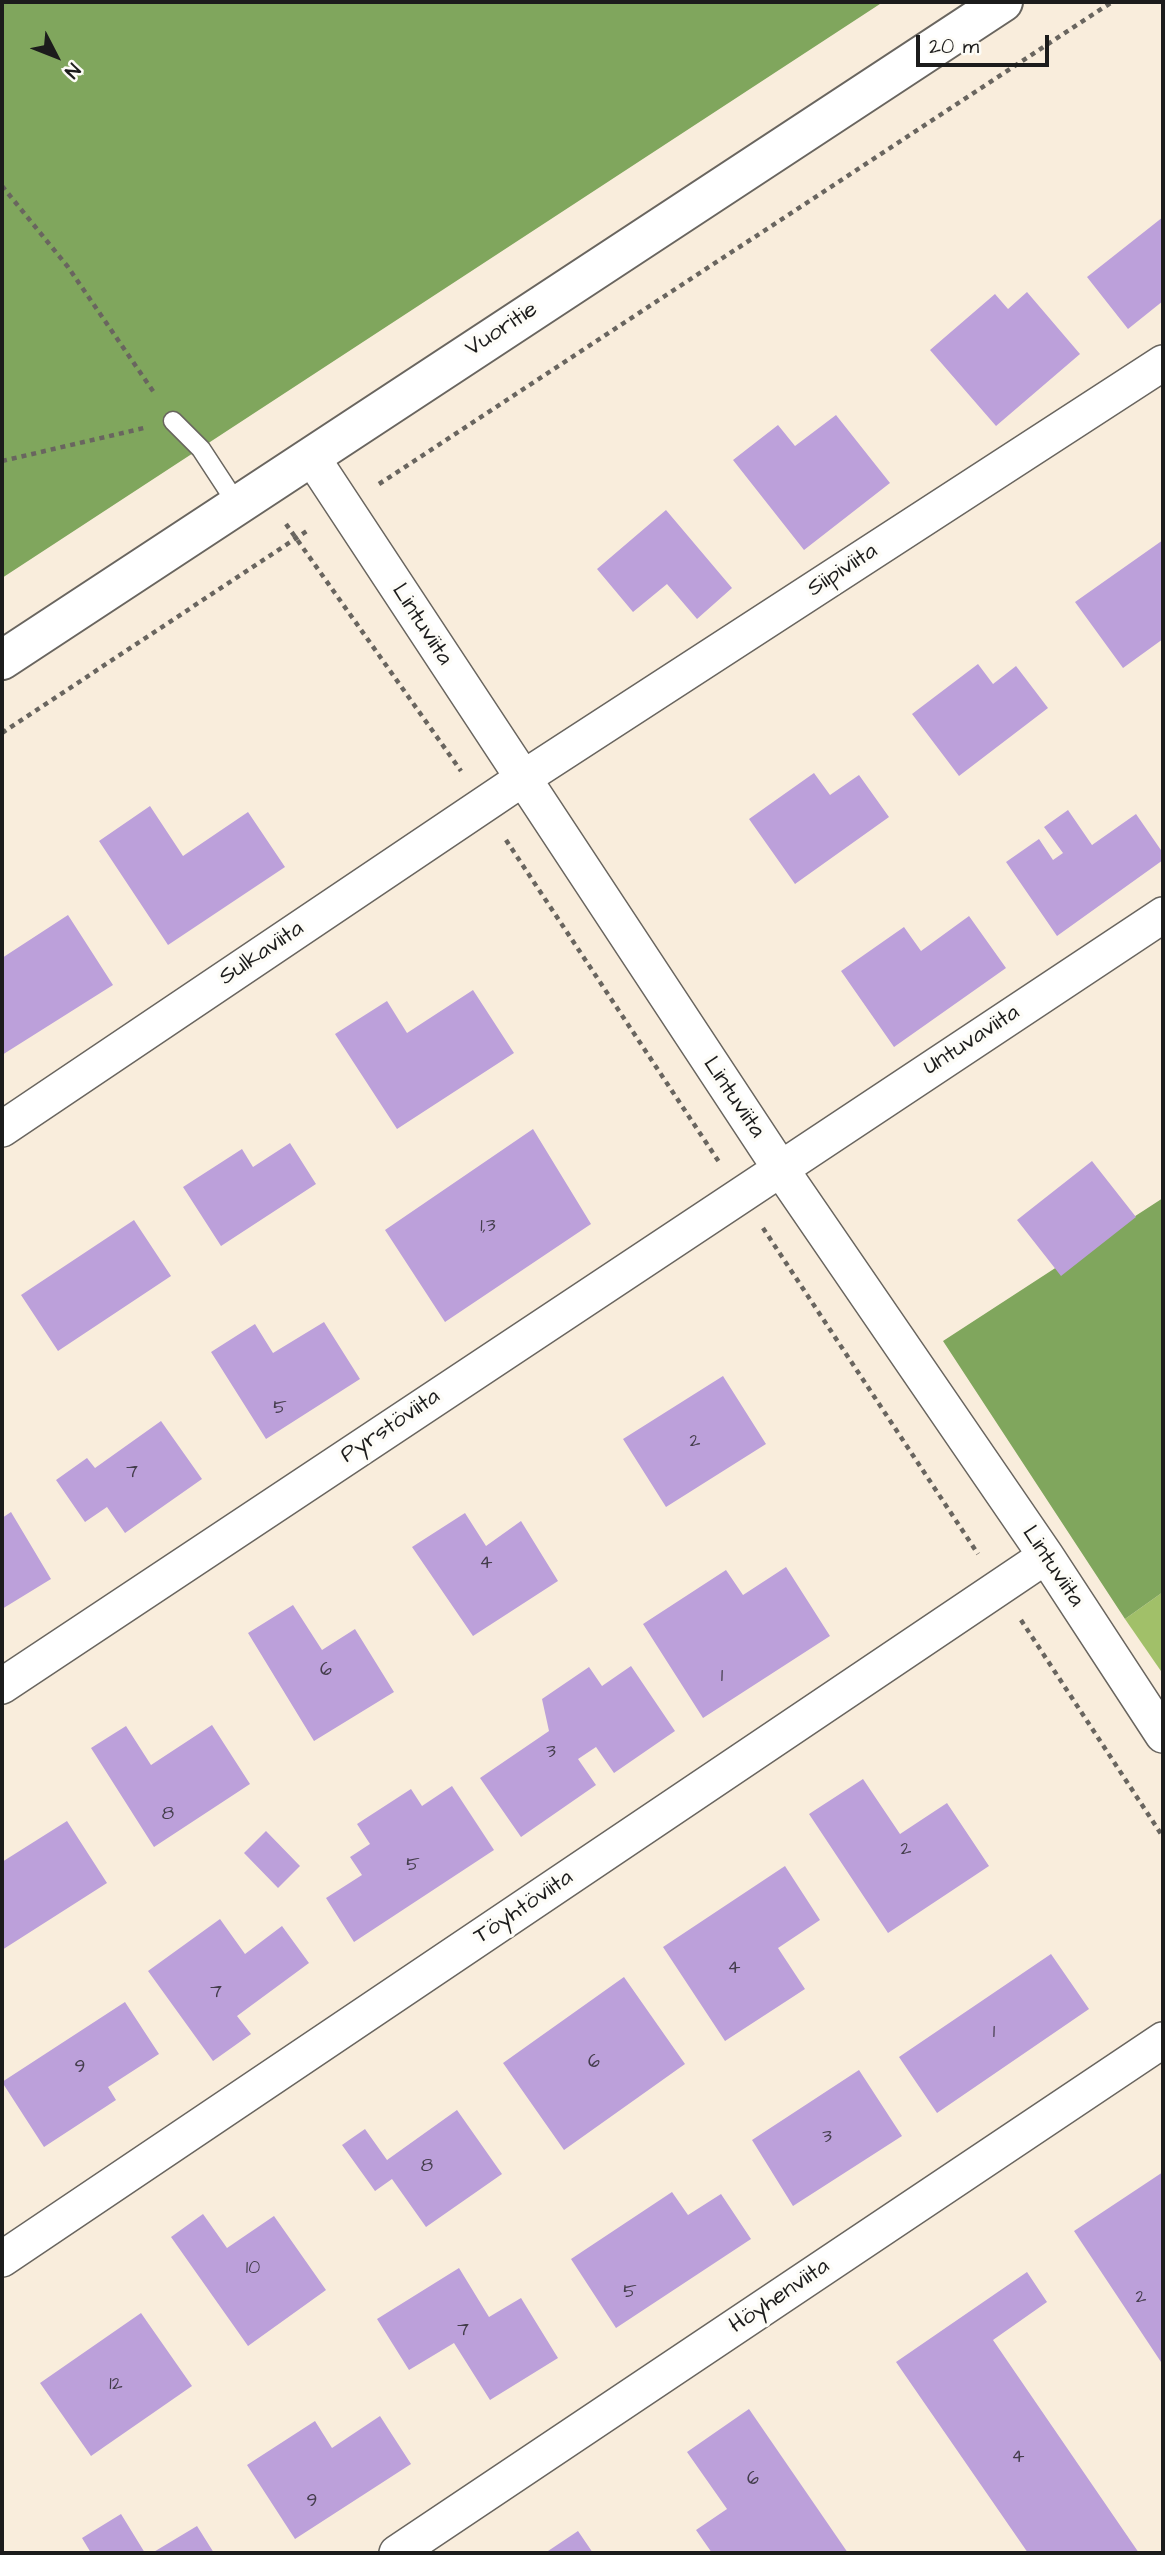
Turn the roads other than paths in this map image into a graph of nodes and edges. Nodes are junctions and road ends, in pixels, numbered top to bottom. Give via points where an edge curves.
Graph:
1 (1003, 2) edge
2 (1163, 363) edge
3 (173, 421) road end
4 (311, 456) junction
5 (237, 504) junction
6 (2, 660) edge
7 (522, 779) junction
8 (1163, 915) edge
9 (2, 1129) edge
10 (780, 1168) junction
11 (1046, 1556) junction
12 (2, 1686) edge
13 (1163, 1735) edge
14 (1163, 2040) edge
15 (2, 2259) edge
16 (397, 2553) edge

1 - 4 street, Vuoritie
2 - 7 street, Siipiviita
3 - 5 lane via 201,449
4 - 5 street, Vuoritie
4 - 7 street, Lintuviita
5 - 6 street, Vuoritie
7 - 9 street, Sulkaviita
7 - 10 street, Lintuviita
8 - 10 street, Untuvaviita
10 - 11 street, Lintuviita
10 - 12 street, Pyrstöviita
11 - 13 street, Lintuviita
11 - 15 street, Töyhtöviita
14 - 16 street, Höyhenviita

